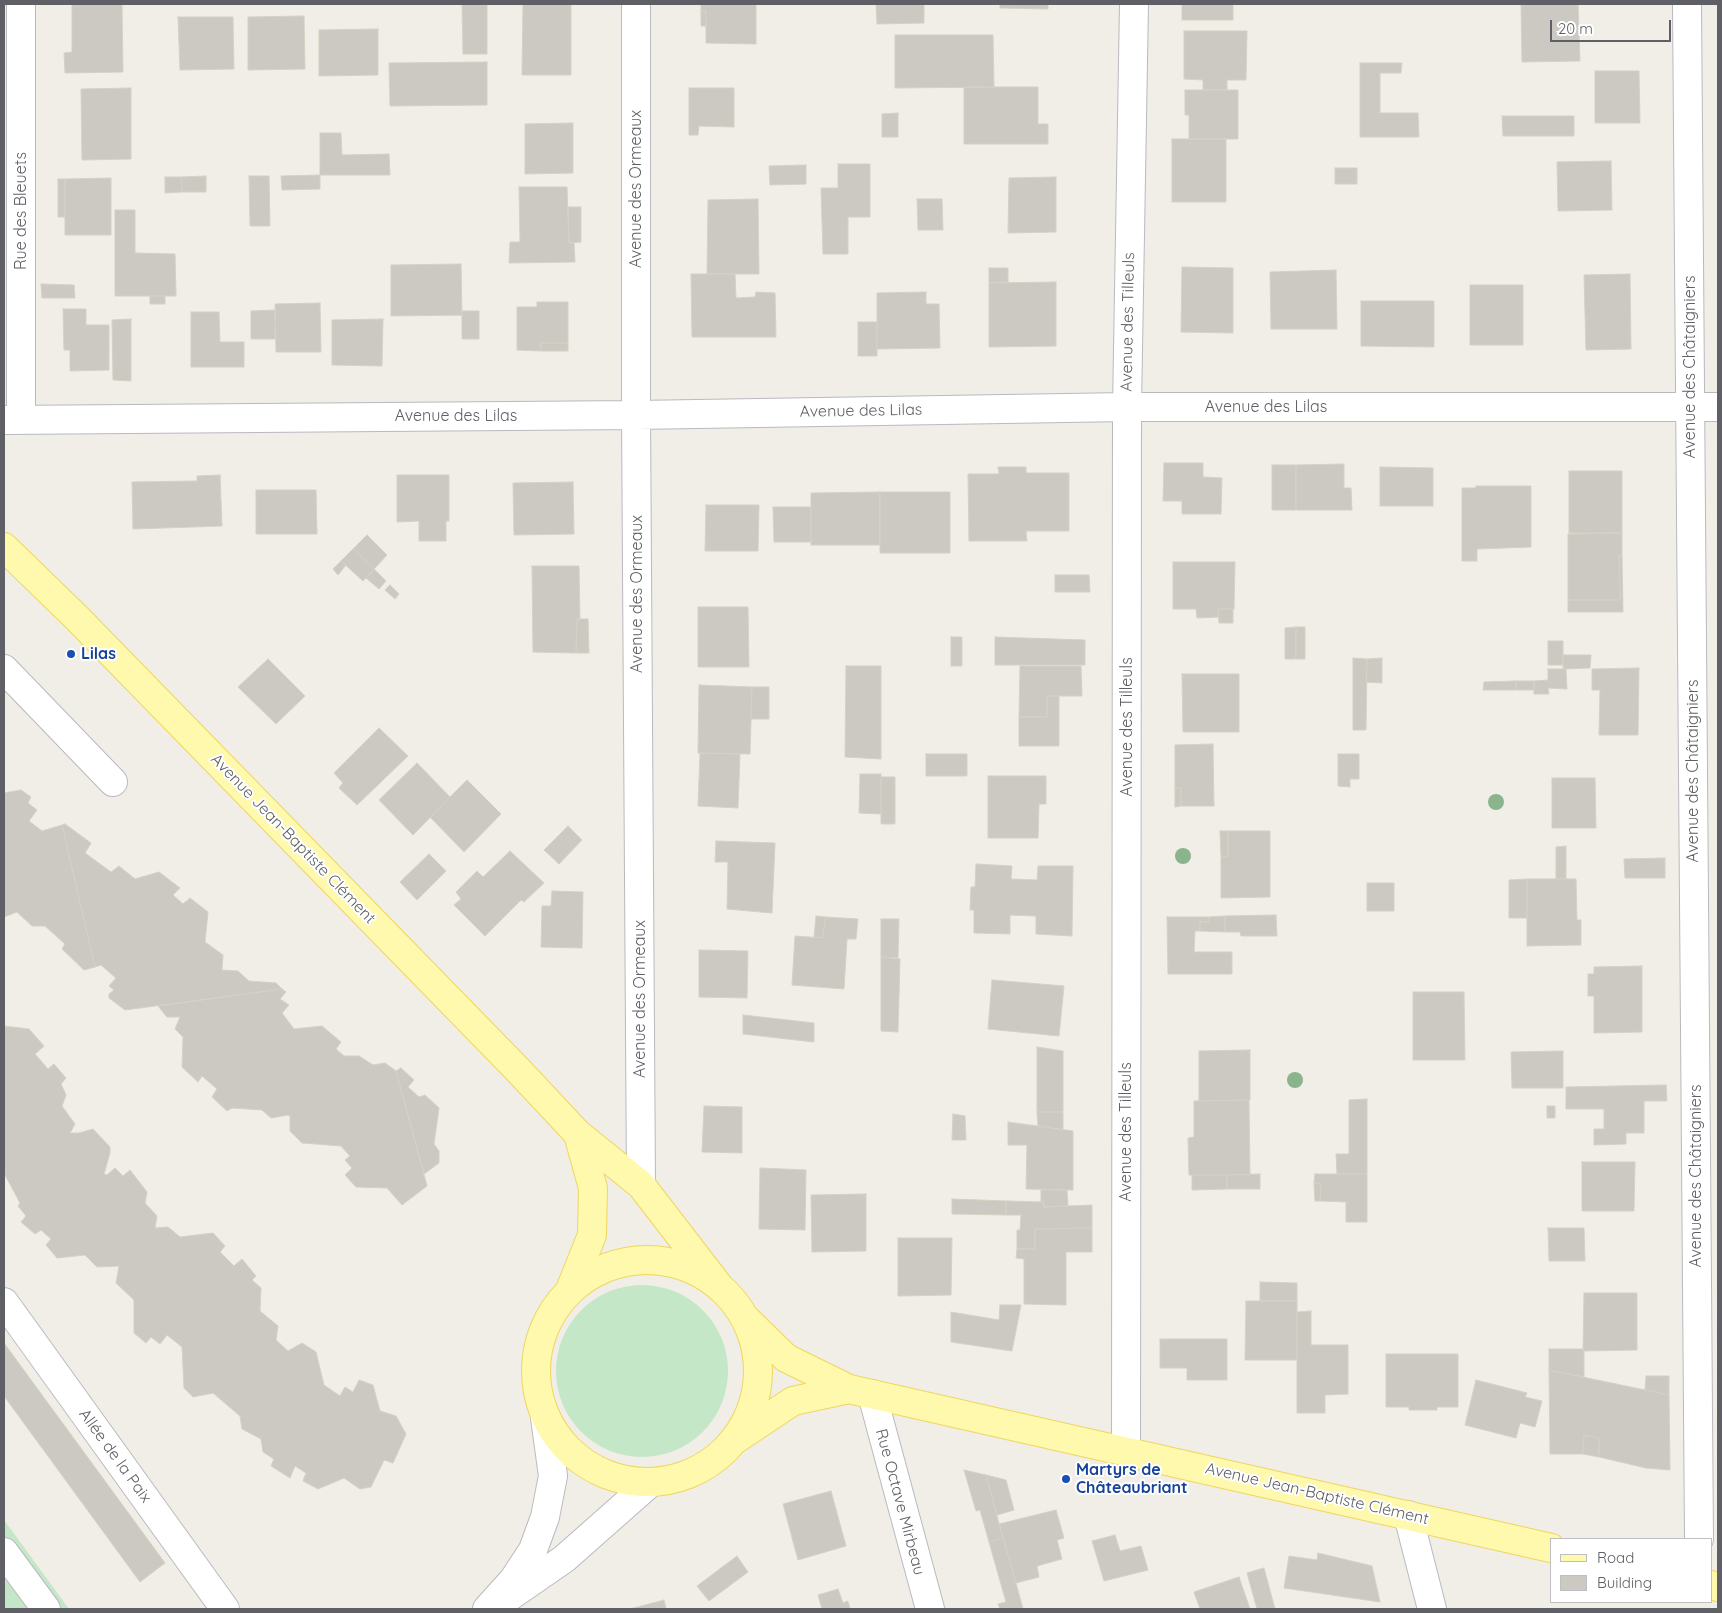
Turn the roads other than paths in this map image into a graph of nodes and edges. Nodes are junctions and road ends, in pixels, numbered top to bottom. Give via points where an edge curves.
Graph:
1 (21, 4) edge
2 (636, 4) edge
3 (1134, 4) edge
4 (1687, 4) edge
5 (1127, 407) junction
6 (1690, 407) junction
7 (1718, 407) edge
8 (636, 415) junction
9 (12, 419) edge
10 (4, 547) edge
11 (4, 670) edge
12 (113, 782) dead end
13 (578, 1134) junction
14 (641, 1185) junction
15 (718, 1285) junction
16 (570, 1290) junction
17 (4, 1302) edge
18 (746, 1319) junction
19 (860, 1392) junction
20 (546, 1418) junction
21 (733, 1441) junction
22 (1126, 1451) junction
23 (650, 1482) junction
24 (1408, 1515) junction
25 (1699, 1538) edge
26 (1550, 1548) edge
27 (4, 1552) edge
28 (46, 1609) edge
29 (225, 1609) edge
30 (487, 1609) edge
31 (491, 1609) edge
32 (930, 1609) edge
33 (1432, 1609) edge

1 - 9 street, Rue des Bleuets
2 - 8 street, Avenue des Ormeaux
3 - 5 street, Avenue des Tilleuls
4 - 6 street, Avenue des Châtaigniers
5 - 6 street, Avenue des Lilas
5 - 8 street, Avenue des Lilas
5 - 22 street, Avenue des Tilleuls
6 - 7 street, Avenue des Lilas
6 - 25 street, Avenue des Châtaigniers
8 - 9 street, Avenue des Lilas
8 - 14 street, Avenue des Ormeaux
10 - 13 main road, Avenue Jean-Baptiste Clément via 77,618
11 - 12 street
13 - 14 main road, Avenue Jean-Baptiste Clément
13 - 16 main road, Avenue Jean-Baptiste Clément via 593,1188 592,1235
14 - 15 main road, Avenue Jean-Baptiste Clément
15 - 16 main road via 690,1268 659,1260 635,1260 596,1271
15 - 18 main road
16 - 20 main road via 549,1318 537,1350 536,1384
17 - 29 street, Allée de la Paix
18 - 19 main road, Avenue Jean-Baptiste Clément via 786,1358
18 - 21 main road via 758,1369 755,1395 747,1419
19 - 21 main road, Avenue Jean-Baptiste Clément via 793,1401
19 - 22 main road, Avenue Jean-Baptiste Clément
19 - 32 street, Rue Octave Mirbeau
20 - 23 main road via 563,1445 588,1466 618,1479
20 - 30 street via 554,1476 545,1517 533,1550 514,1579
21 - 23 main road via 710,1463 681,1477
22 - 24 main road, Avenue Jean-Baptiste Clément
23 - 31 street via 564,1559
24 - 26 main road, Avenue Jean-Baptiste Clément
24 - 33 street
27 - 28 street

